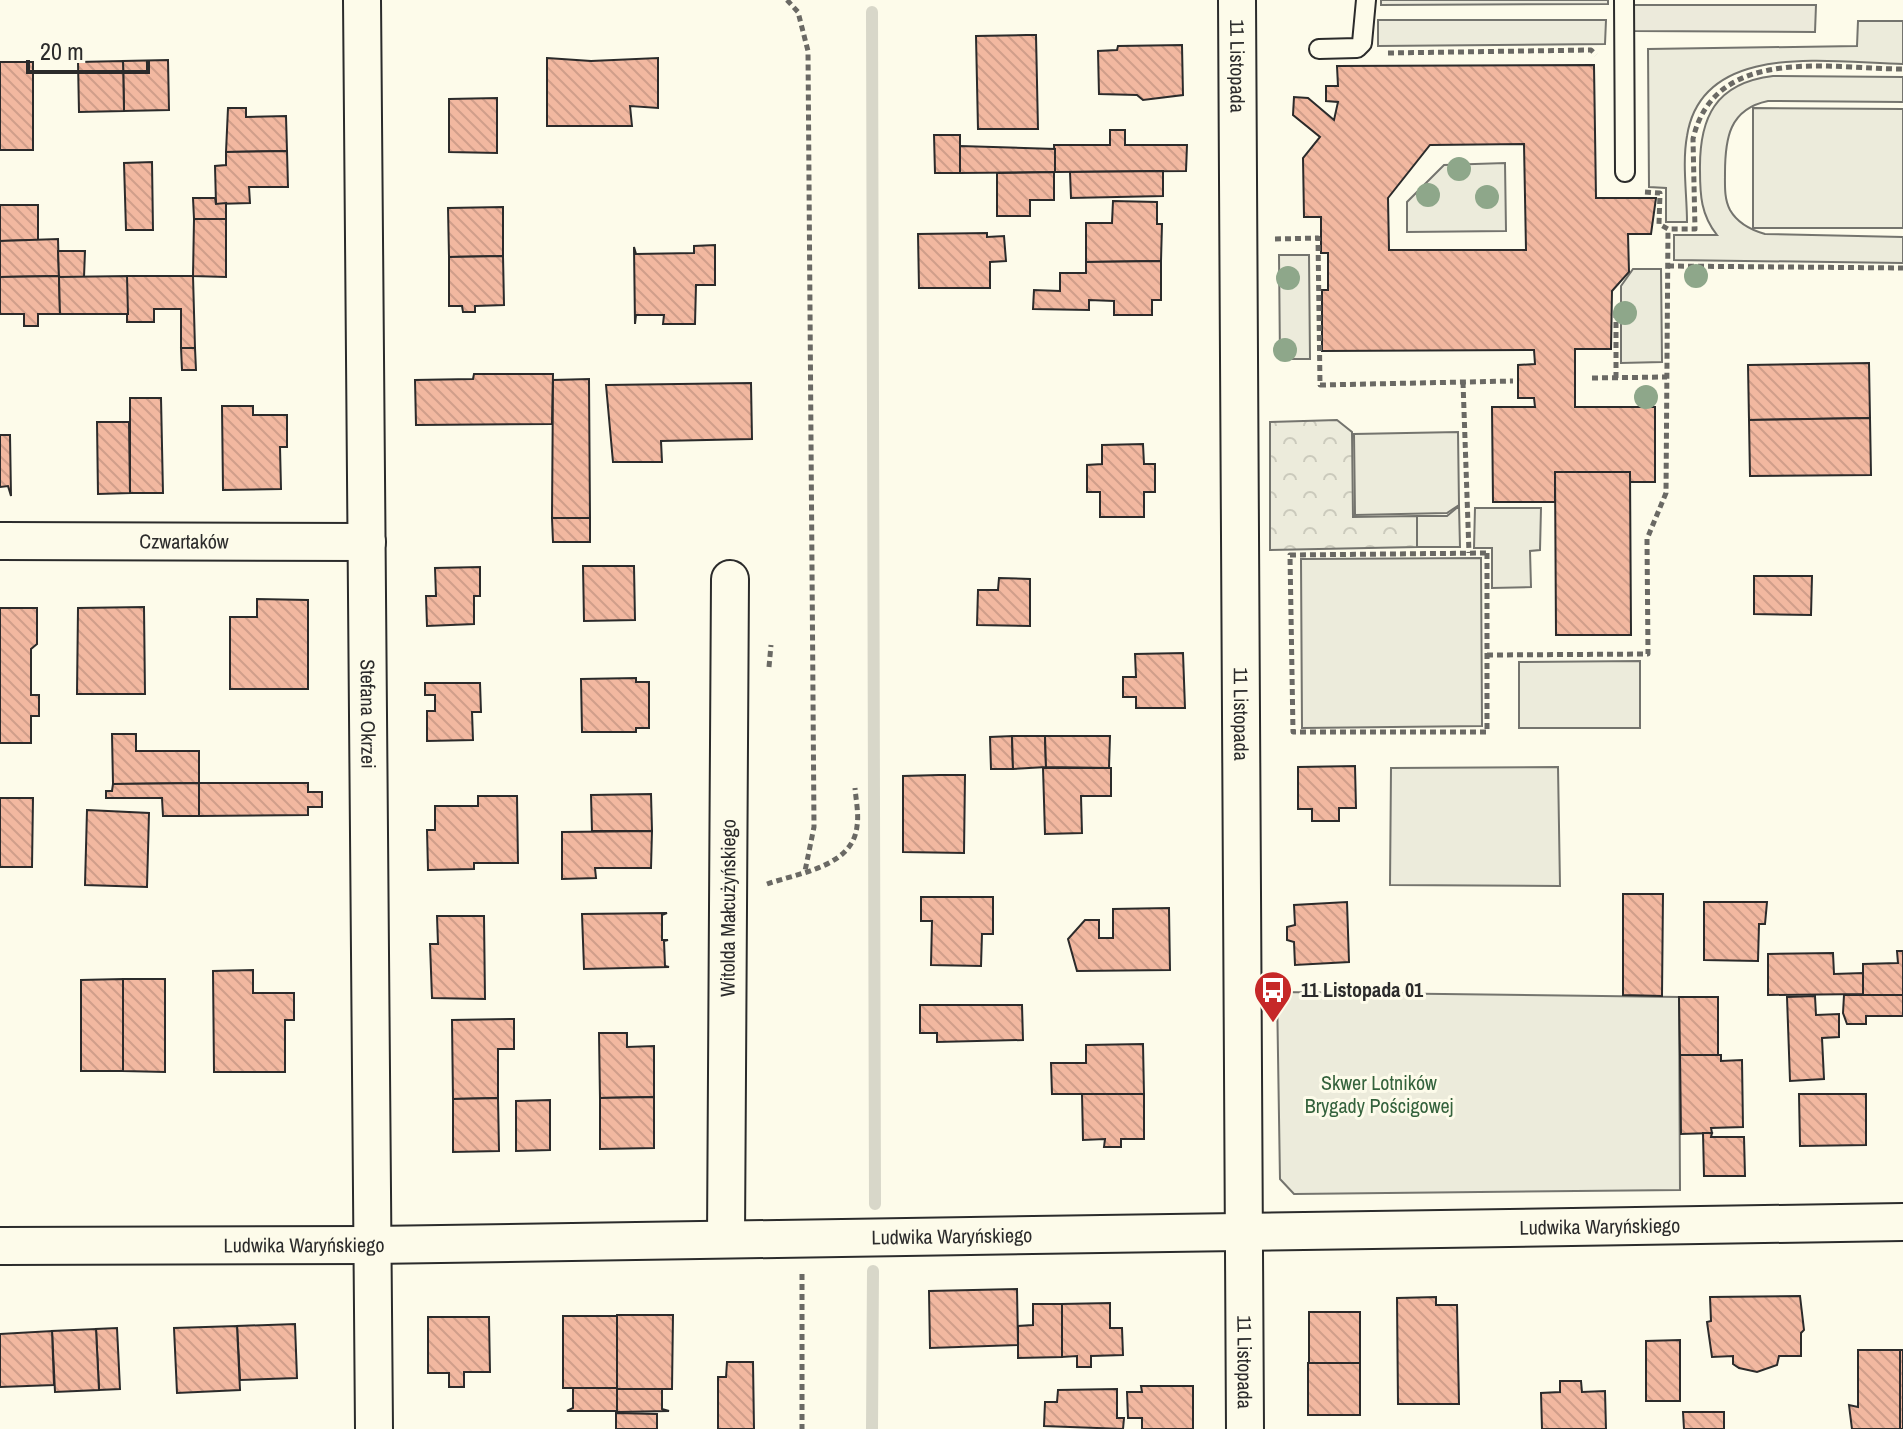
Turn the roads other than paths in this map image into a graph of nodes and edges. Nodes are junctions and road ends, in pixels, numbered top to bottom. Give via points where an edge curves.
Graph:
1 (362, 0) edge
2 (1237, 0) edge
3 (1366, 0) edge
4 (1624, 0) edge
5 (1319, 49) dead end
6 (1625, 172) road end
7 (0, 541) edge
8 (367, 542) junction
9 (730, 579) dead end
10 (1903, 1222) edge
11 (1243, 1231) junction
12 (726, 1238) junction
13 (372, 1245) junction
14 (0, 1246) edge
15 (374, 1429) edge
16 (1245, 1429) edge

1 - 8 street, Stefana Okrzei
2 - 11 street, 11 Listopada
3 - 5 lane via 1362,43 1357,48
4 - 6 lane
7 - 8 street, Czwartaków
8 - 13 street, Stefana Okrzei
9 - 12 street, Witolda Małcużyńskiego
10 - 11 street, Ludwika Waryńskiego
11 - 12 street, Ludwika Waryńskiego
11 - 16 street, 11 Listopada
12 - 13 street, Ludwika Waryńskiego
13 - 14 street, Ludwika Waryńskiego
13 - 15 street, Stefana Okrzei

